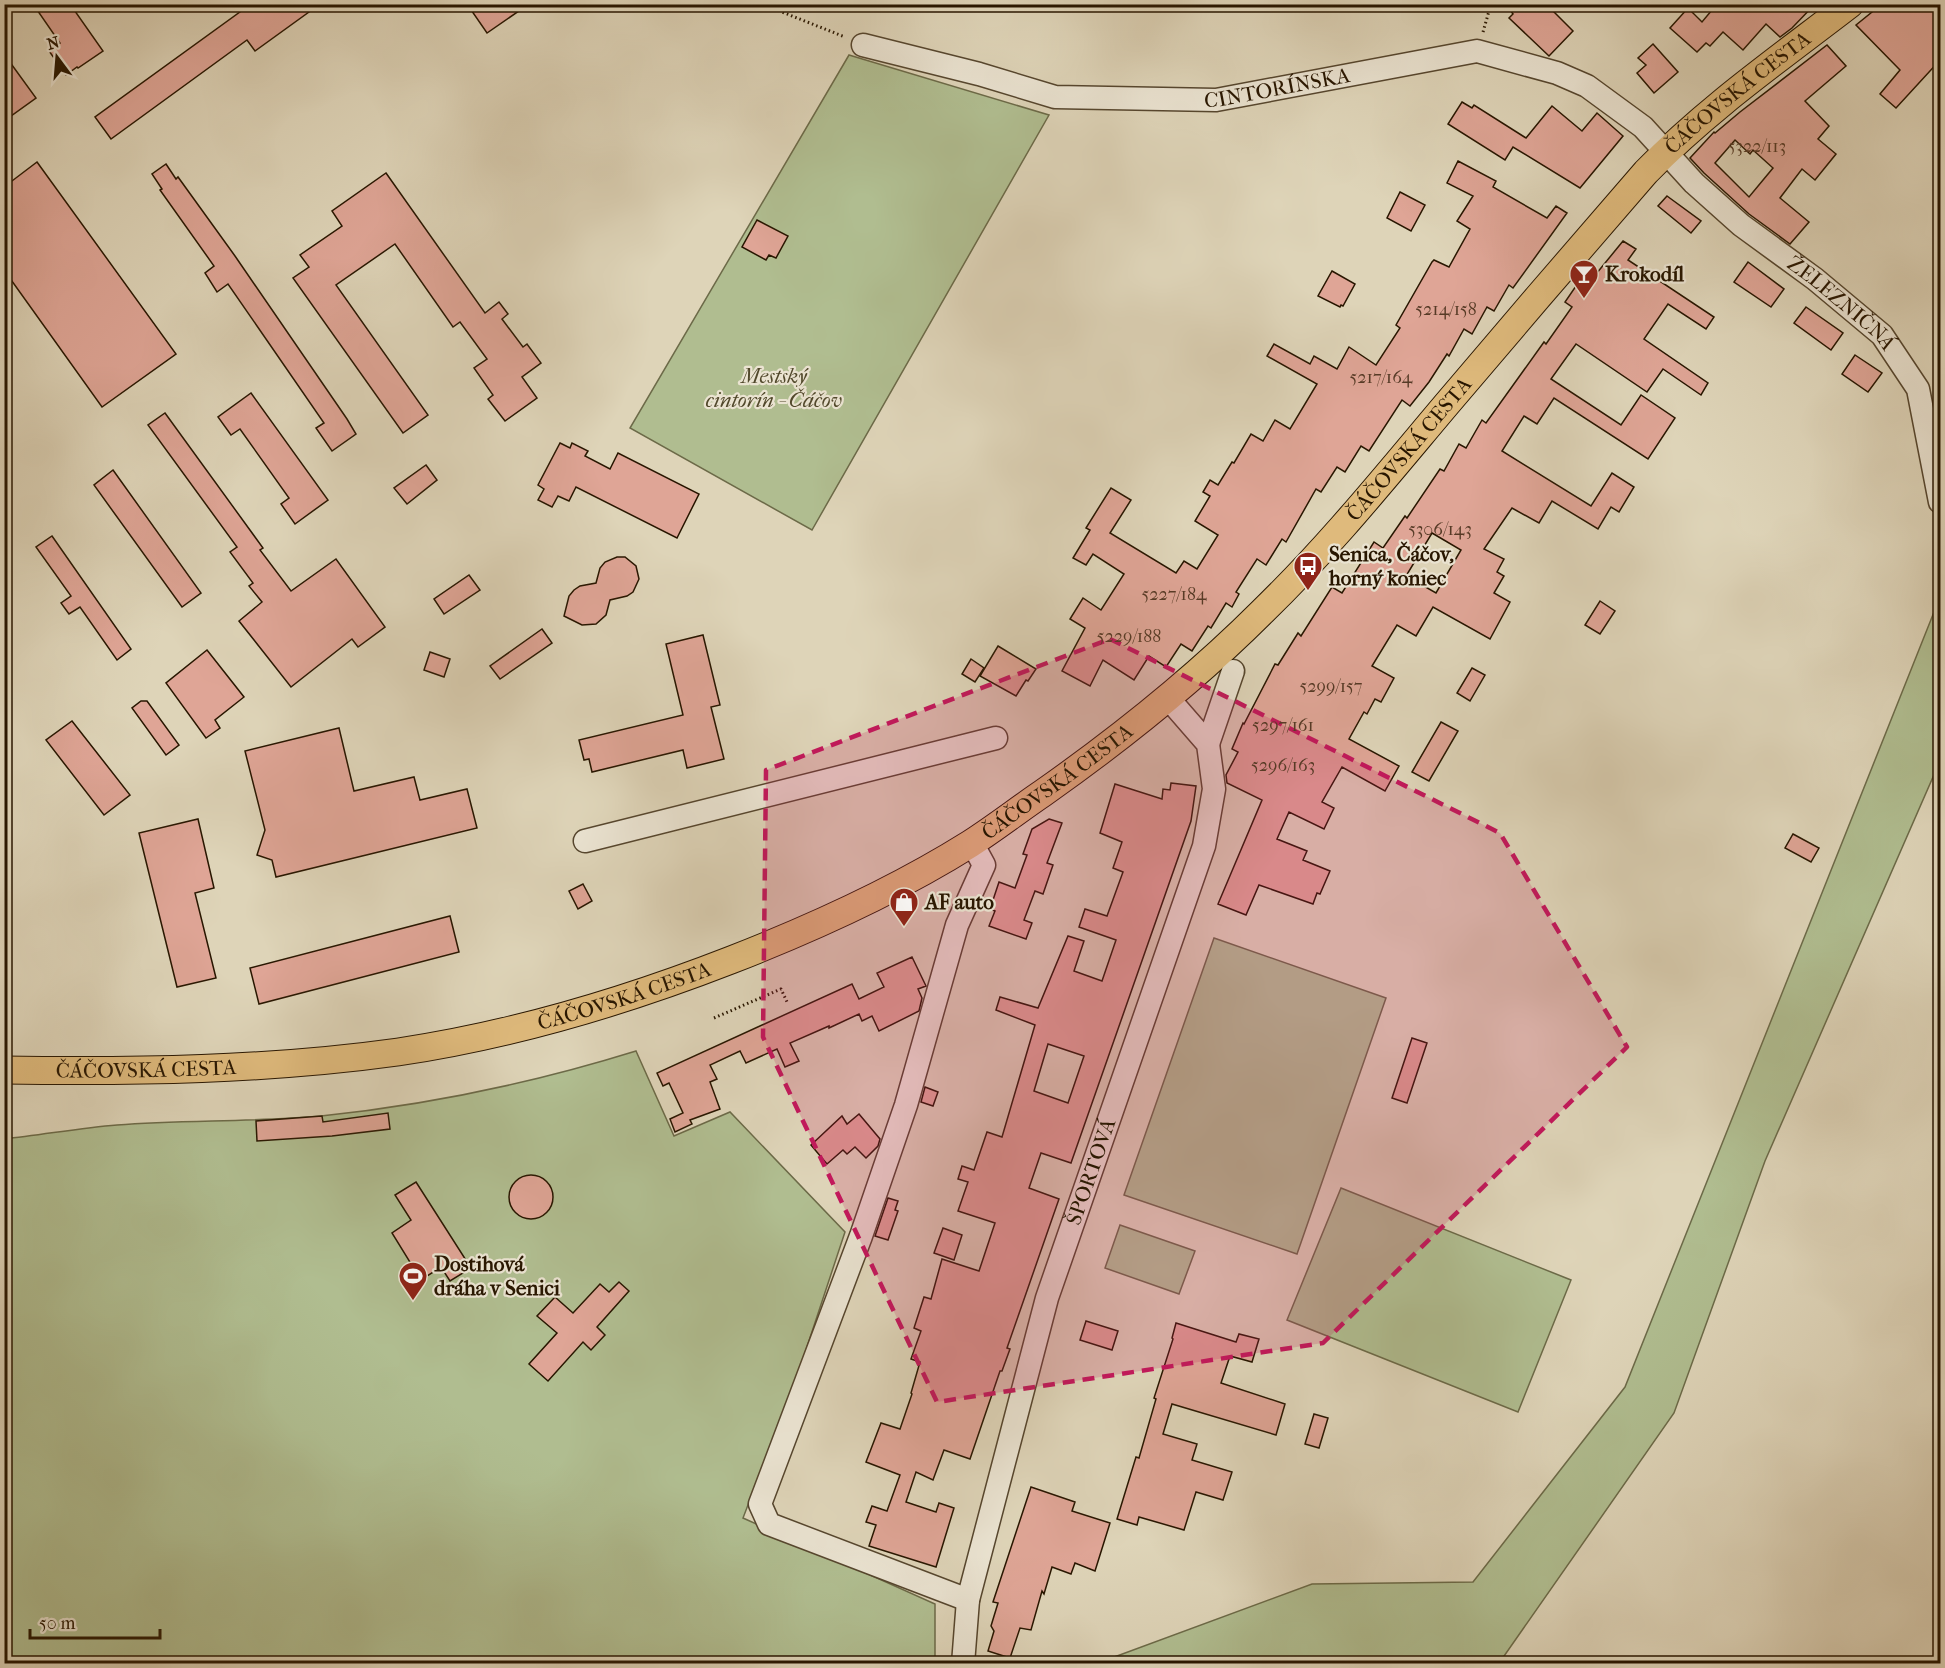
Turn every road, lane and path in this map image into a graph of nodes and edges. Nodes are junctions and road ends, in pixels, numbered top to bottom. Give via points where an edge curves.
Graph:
1 (772, 4) edge
2 (1491, 4) edge
3 (1850, 4) edge
4 (863, 45) joint
5 (1477, 51) junction
6 (1666, 151) junction
7 (1941, 502) edge
8 (1233, 671) dead end
9 (1168, 698) junction
10 (996, 738) dead end
11 (1208, 744) junction
12 (585, 841) dead end
13 (972, 843) junction
14 (788, 1004) dead end
15 (714, 1018) dead end
16 (4, 1070) edge
17 (968, 1600) junction
18 (963, 1664) edge

1 - 4 path via 782,12
2 - 5 path
3 - 6 main road, ČÁČOVSKÁ CESTA
4 - 5 street, CINTORÍNSKA via 1055,97 1216,100
5 - 6 street, CINTORÍNSKA via 1557,73 1587,86 1643,127
6 - 7 street, ŽELEZNIČNÁ via 1694,183 1741,225 1882,335 1918,389
6 - 9 main road, ČÁČOVSKÁ CESTA via 1310,563 1259,616
8 - 11 street
9 - 11 street
9 - 13 main road, ČÁČOVSKÁ CESTA via 1079,768
10 - 12 street
11 - 17 street, ŠPORTOVÁ via 1214,789 1204,846 1047,1298
13 - 16 main road, ČÁČOVSKÁ CESTA via 795,935 643,993 538,1024 404,1051 287,1065
13 - 17 street via 984,865 957,925 906,1105 861,1236 760,1504 769,1524
14 - 15 path via 781,989
17 - 18 street, ŠPORTOVÁ

